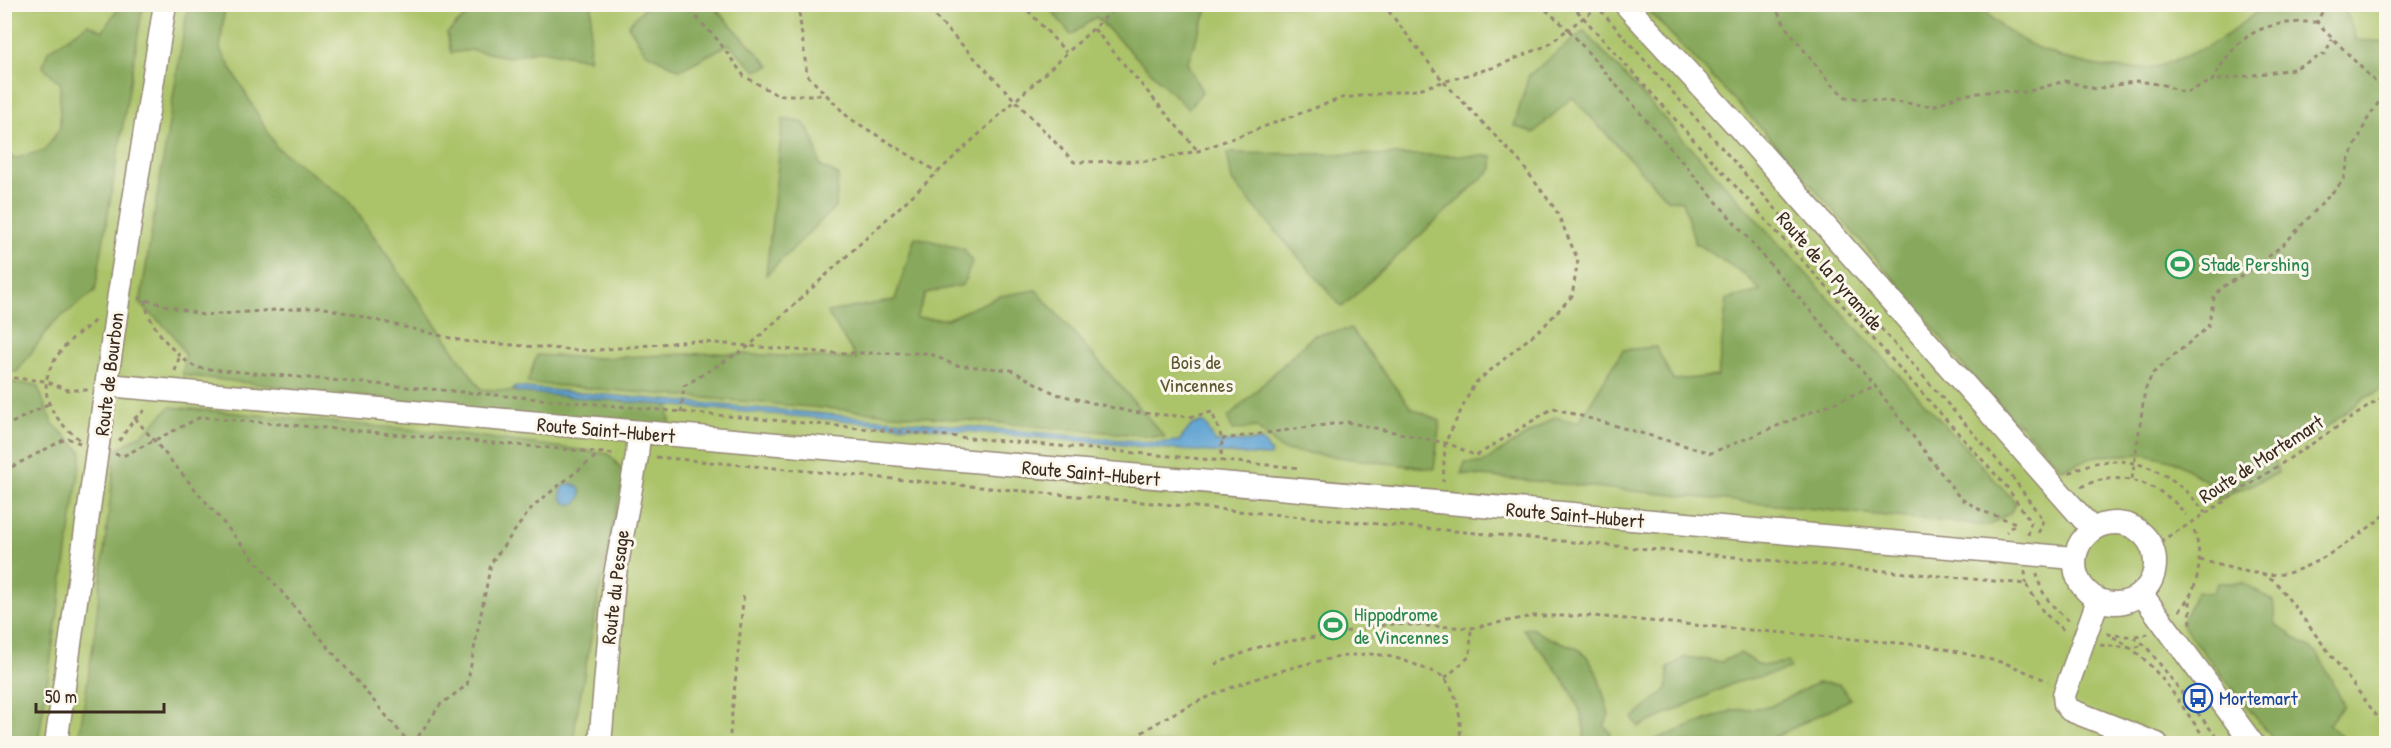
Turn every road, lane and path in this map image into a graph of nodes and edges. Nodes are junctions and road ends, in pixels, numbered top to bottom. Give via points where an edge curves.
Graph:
1 (165, 4) edge
2 (684, 4) edge
3 (798, 4) edge
4 (923, 4) edge
5 (1022, 4) edge
6 (1120, 4) edge
7 (1383, 4) edge
8 (1539, 4) edge
9 (1571, 4) edge
10 (1625, 4) edge
11 (1773, 4) edge
12 (2326, 4) edge
13 (1598, 6) edge
14 (1584, 18) junction
15 (2318, 22) junction
16 (1094, 28) junction
17 (1568, 29) junction
18 (2332, 39) junction
19 (1066, 52) junction
20 (1443, 81) junction
21 (2212, 81) junction
22 (2386, 91) edge
23 (827, 95) junction
24 (1013, 101) junction
25 (1198, 151) junction
26 (937, 172) junction
27 (119, 294) junction
28 (145, 300) junction
29 (748, 347) junction
30 (4, 377) edge
31 (45, 381) junction
32 (107, 385) junction
33 (1875, 387) junction
34 (169, 392) junction
35 (2386, 395) edge
36 (48, 404) junction
37 (135, 418) junction
38 (4, 427) edge
39 (615, 430) junction
40 (639, 433) junction
41 (1222, 438) junction
42 (156, 441) junction
43 (1445, 443) junction
44 (99, 448) junction
45 (600, 453) junction
46 (637, 456) junction
47 (1221, 459) dead end
48 (2134, 462) junction
49 (4, 471) edge
50 (2064, 476) dead end
51 (2132, 479) junction
52 (1443, 482) dead end
53 (2077, 490) dead end
54 (2205, 513) junction
55 (2386, 514) edge
56 (2186, 515) dead end
57 (2016, 523) dead end
58 (2092, 529) junction
59 (2194, 531) dead end
60 (2026, 540) dead end
61 (2035, 546) dead end
62 (2151, 546) junction
63 (2074, 558) junction
64 (2200, 560) junction
65 (2036, 567) dead end
66 (2261, 572) junction
67 (744, 592) dead end
68 (2141, 593) junction
69 (2098, 600) junction
70 (2190, 600) junction
71 (2175, 616) dead end
72 (2076, 624) dead end
73 (1470, 628) junction
74 (2151, 633) dead end
75 (2070, 634) dead end
76 (2192, 634) dead end
77 (2133, 637) junction
78 (2093, 643) dead end
79 (2145, 645) junction
80 (2132, 648) junction
81 (1215, 664) dead end
82 (1445, 678) junction
83 (2067, 689) junction
84 (2386, 728) edge
85 (56, 744) edge
86 (412, 744) edge
87 (600, 744) edge
88 (729, 744) edge
89 (1128, 744) edge
90 (1460, 744) edge
91 (2157, 744) edge
92 (2209, 744) edge
93 (2222, 744) edge
94 (2253, 744) edge

1 - 27 street, Route de Bourbon
2 - 23 path via 744,76 777,94
3 - 23 path via 807,75
4 - 24 path
5 - 19 path
6 - 16 path
7 - 20 path
8 - 17 path
9 - 14 path
10 - 58 street, Route de la Pyramide
11 - 21 path via 1831,84 1846,97 1933,106 1960,95 2026,92 2065,81 2096,89 2138,81 2185,93
12 - 15 path
13 - 14 path
13 - 61 path, Route de la Pyramide via 2013,478 2043,520
14 - 17 path
14 - 60 path via 2006,486 2031,522
15 - 18 path
15 - 21 path via 2284,21 2257,29 2222,62
16 - 19 path
16 - 25 path
17 - 20 path via 1535,52
17 - 33 path
18 - 21 path via 2325,54 2293,69
18 - 22 path
19 - 24 path
20 - 25 path via 1415,90 1342,98
20 - 43 path via 1526,170 1556,210 1578,260 1572,296 1474,384
22 - 48 path via 2367,120 2343,181 2286,242 2256,267 2221,288 2214,298 2208,327 2153,373 2145,390
23 - 26 path via 849,118
24 - 25 path via 1074,162 1148,161
24 - 26 path
26 - 29 path
27 - 28 path
27 - 31 path via 100,302 95,320 63,350
27 - 32 street, Route de Bourbon
28 - 29 path via 203,315 321,307 463,341 588,351 691,341
28 - 29 path via 145,311 179,358 198,368 681,412 684,386
29 - 41 path via 830,353 929,353 954,365 1011,370 1056,394 1131,412 1189,417 1212,412
30 - 31 path
31 - 32 path via 68,390 97,390
31 - 36 path
32 - 34 street, Route Saint-Hubert
32 - 44 street, Route de Bourbon
33 - 43 path via 1711,453 1553,408 1476,456
33 - 57 path via 1960,498
34 - 37 path
34 - 39 street, Route Saint-Hubert
35 - 54 path, Route de Mortemart
36 - 38 path
36 - 44 path via 63,427
37 - 42 path
37 - 44 path via 112,449
39 - 40 street, Route Saint-Hubert
39 - 45 path
40 - 46 street, Route du Pesage
40 - 63 street, Route Saint-Hubert
41 - 43 path via 1347,422
41 - 47 path
42 - 44 path via 123,456
42 - 45 path via 201,417
42 - 86 path
43 - 52 path
44 - 49 path via 68,438
44 - 85 street, Route de Bourbon
45 - 46 path
45 - 86 path via 533,506 491,563 467,685 440,705
46 - 75 path via 2026,584 2044,613
46 - 87 street, Route du Pesage via 614,579
48 - 50 path via 2093,464
48 - 51 path
48 - 54 path via 2169,477
51 - 53 path via 2092,482
51 - 56 path via 2158,490
54 - 62 path, Route de Mortemart
55 - 66 path via 2358,537 2297,570 2281,574
58 - 62 street via 2112,522 2128,525 2141,532
58 - 63 street
59 - 64 path
62 - 68 street via 2154,572
63 - 69 street via 2080,584
64 - 66 path
64 - 70 path
65 - 72 path via 2039,584 2050,604
66 - 84 path via 2275,581
67 - 88 path
68 - 69 street via 2127,602
68 - 94 street
69 - 83 street
70 - 71 path
70 - 76 path
73 - 81 path via 1390,624 1356,628 1262,646
73 - 82 path via 1470,656
73 - 83 path via 1533,616 1592,616 1932,646 2005,663
74 - 77 path
77 - 79 path
77 - 80 path via 2106,634
78 - 80 path
79 - 80 path
79 - 93 path
80 - 92 path via 2150,664
82 - 89 path via 1411,662 1369,654 1321,662 1260,678 1189,704
82 - 90 path via 1461,713
83 - 91 street via 2065,704 2070,710

